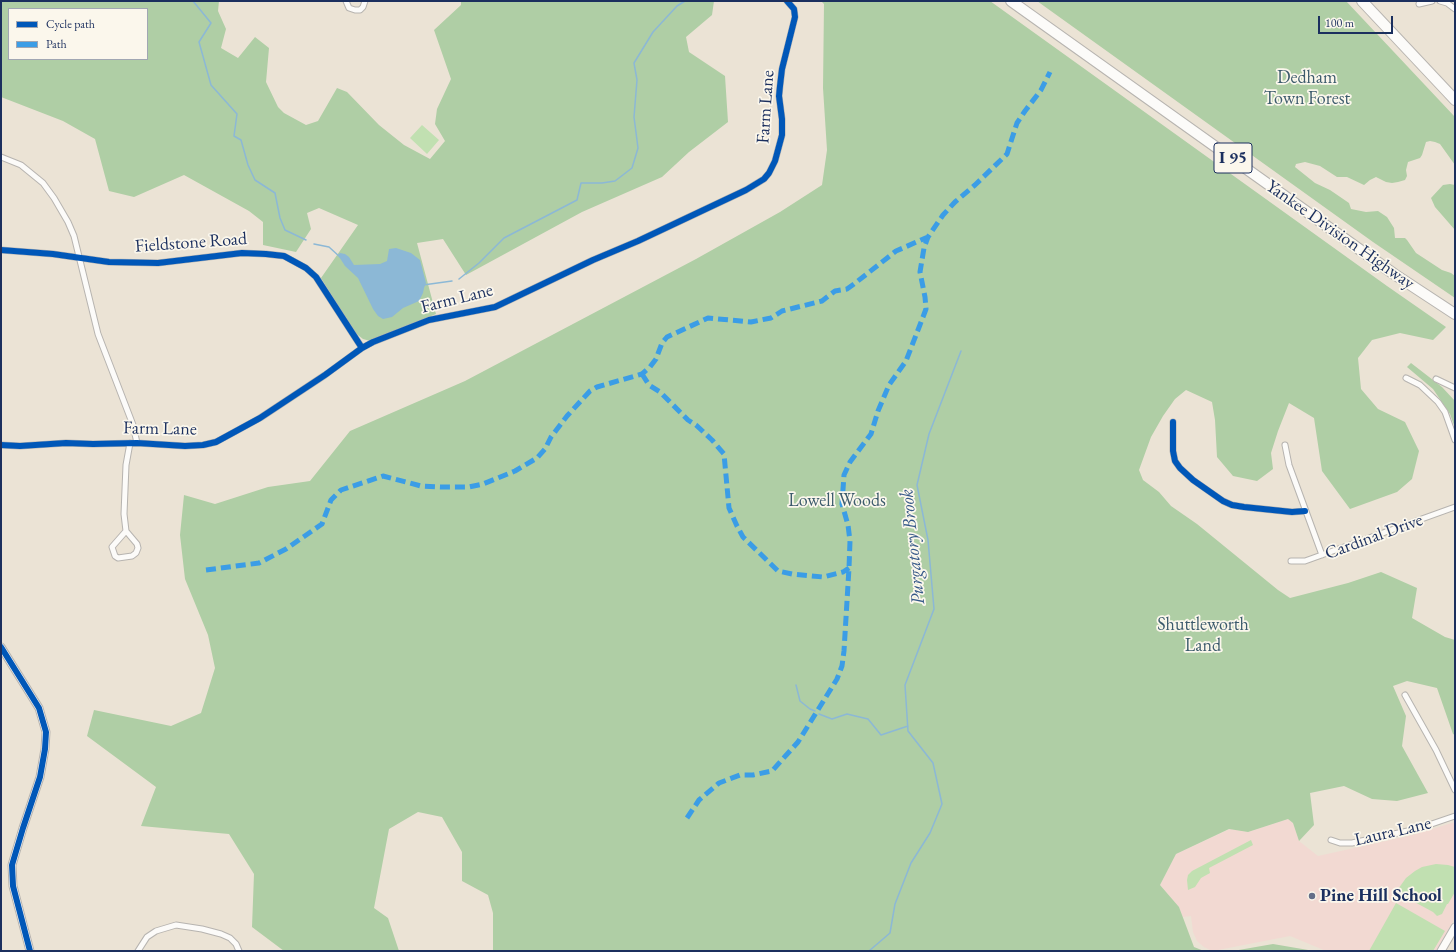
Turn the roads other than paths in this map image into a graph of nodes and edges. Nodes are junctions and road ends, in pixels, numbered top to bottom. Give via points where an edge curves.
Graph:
1 (346, 1) edge
2 (365, 1) edge
3 (787, 1) edge
4 (1011, 1) edge
5 (1362, 1) edge
6 (1432, 1) edge
7 (1440, 1) edge
8 (1419, 4) dead end
9 (1455, 8) edge
10 (1455, 100) edge
11 (1, 157) edge
12 (1, 250) edge
13 (80, 258) junction
14 (1455, 314) edge
15 (362, 348) junction
16 (1406, 378) dead end
17 (1436, 379) dead end
18 (1455, 388) edge
19 (1173, 422) dead end
20 (1455, 440) edge
21 (130, 443) junction
22 (138, 443) junction
23 (1, 445) edge
24 (1285, 445) dead end
25 (1455, 507) edge
26 (1305, 511) junction
27 (126, 531) junction
28 (1322, 555) junction
29 (1291, 561) dead end
30 (1, 647) edge
31 (1405, 695) dead end
32 (1455, 790) edge
33 (1455, 816) edge
34 (1331, 840) dead end
35 (1455, 927) edge
36 (30, 951) edge
37 (138, 951) edge
38 (239, 951) edge
39 (1441, 951) edge

1 - 2 street via 349,8 355,10 360,10
3 - 15 street, Farm Lane via 794,9 795,17 780,86 782,135 775,161 764,178 746,190 495,307 429,320
4 - 14 highway, Yankee Division Highway / I 95 via 1399,278
5 - 10 highway
6 - 8 street
7 - 9 street
11 - 13 street via 32,173 43,183 74,236
12 - 13 street, Fieldstone Road
13 - 15 street, Fieldstone Road via 109,262 158,263 242,253 284,256 306,268 316,277
13 - 22 street via 98,334
15 - 22 street, Farm Lane via 260,418 216,442 185,446
16 - 20 street via 1420,385 1438,402 1445,412
17 - 18 street
19 - 26 street via 1175,461 1193,480 1223,501 1244,507
21 - 22 street, Farm Lane
21 - 23 street, Farm Lane
21 - 27 street via 126,465
24 - 26 street
25 - 28 street, Cardinal Drive
26 - 28 street
27 - 27 street via 138,548 132,556 118,558 112,547
28 - 29 street, Cardinal Drive via 1305,561
30 - 36 street via 38,708 46,732 40,777 12,865 13,886
31 - 32 street
33 - 34 street, Laura Lane via 1417,829 1352,843
35 - 39 street
37 - 38 street via 147,937 156,931 176,925 221,934 230,938

